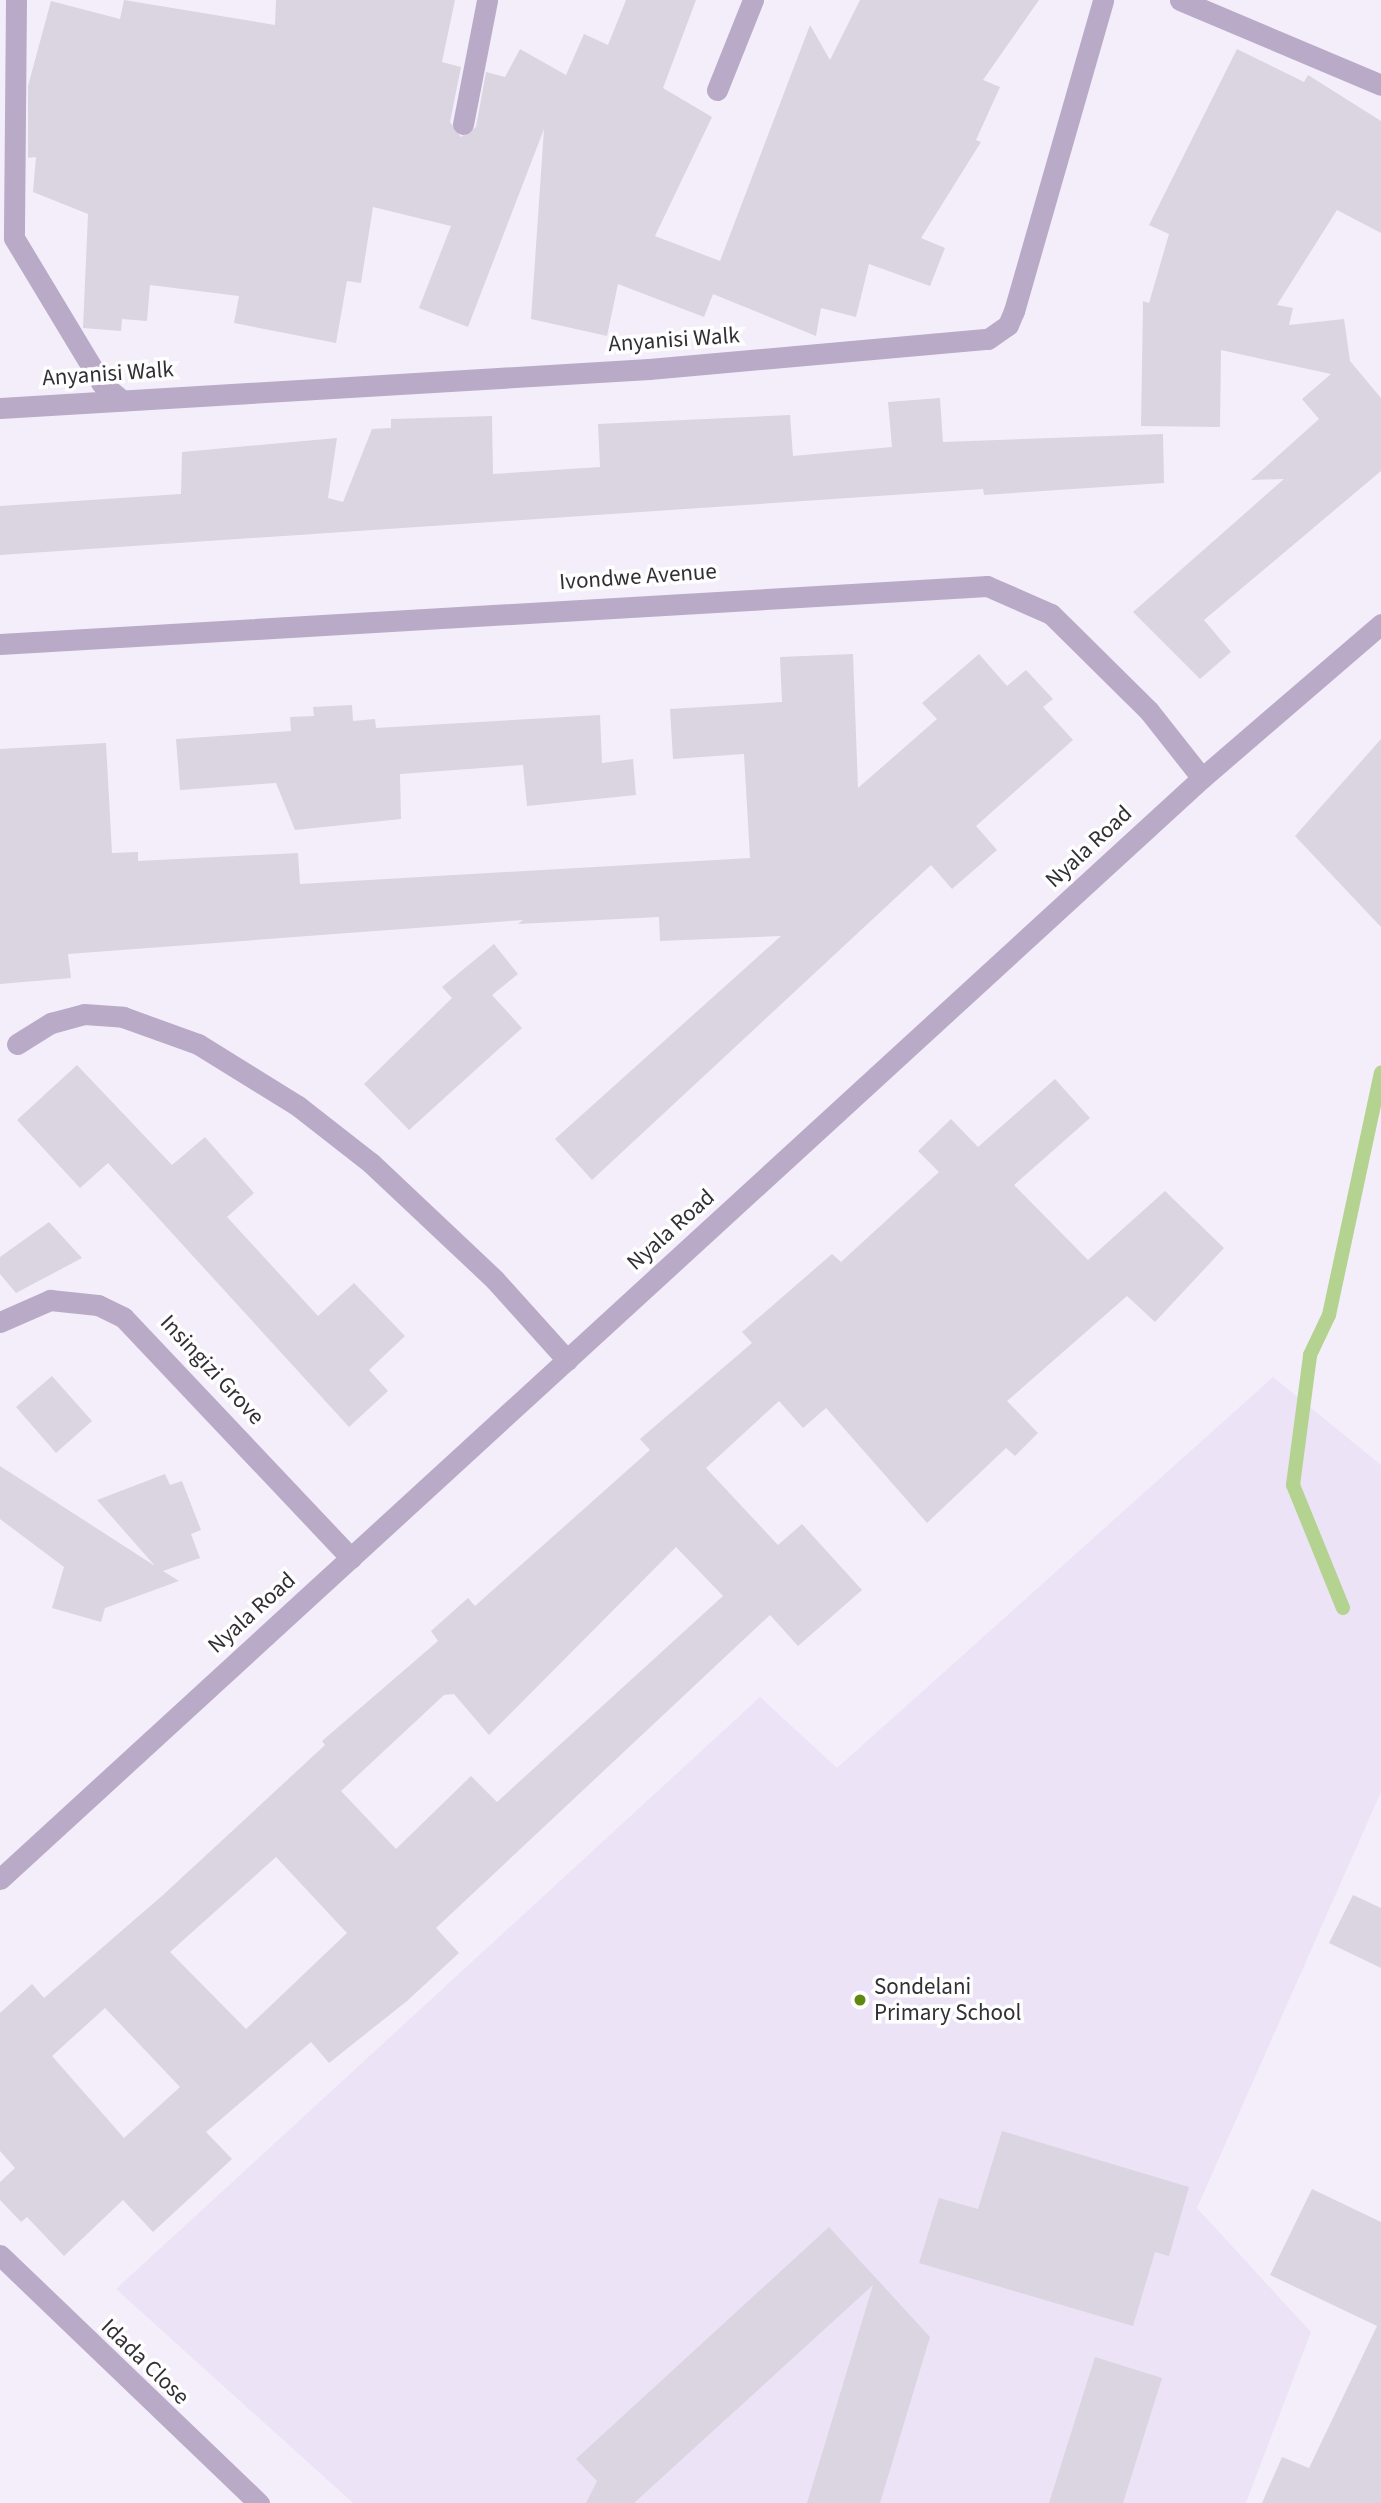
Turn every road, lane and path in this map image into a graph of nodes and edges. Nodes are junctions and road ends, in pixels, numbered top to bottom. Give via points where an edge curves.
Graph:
1 (16, 0) edge
2 (487, 0) edge
3 (754, 0) edge
4 (1104, 0) edge
5 (1180, 0) edge
6 (1381, 85) edge
7 (717, 90) dead end
8 (463, 124) dead end
9 (122, 400) junction
10 (0, 408) edge
11 (1381, 624) edge
12 (0, 644) edge
13 (1202, 778) junction
14 (17, 1044) dead end
15 (0, 1322) edge
16 (567, 1360) junction
17 (351, 1558) junction
18 (0, 1879) edge
19 (0, 2255) edge
20 (258, 2503) edge

1 - 9 street via 14,238 102,384
2 - 8 street
3 - 7 street
4 - 9 street, Anyanisi Walk via 1014,311 1008,325 988,339 649,369
5 - 6 street
9 - 10 street, Anyanisi Walk
11 - 13 street, Nyala Road
12 - 13 street, Ivondwe Avenue via 988,586 1051,614 1149,710
13 - 16 street, Nyala Road
14 - 16 street via 51,1023 97,1014 198,1044 298,1106 371,1163 495,1280
15 - 17 street, Insingizi Grove via 50,1300 98,1305 123,1317
16 - 17 street, Nyala Road
17 - 18 street, Nyala Road
19 - 20 street, Idada Close

